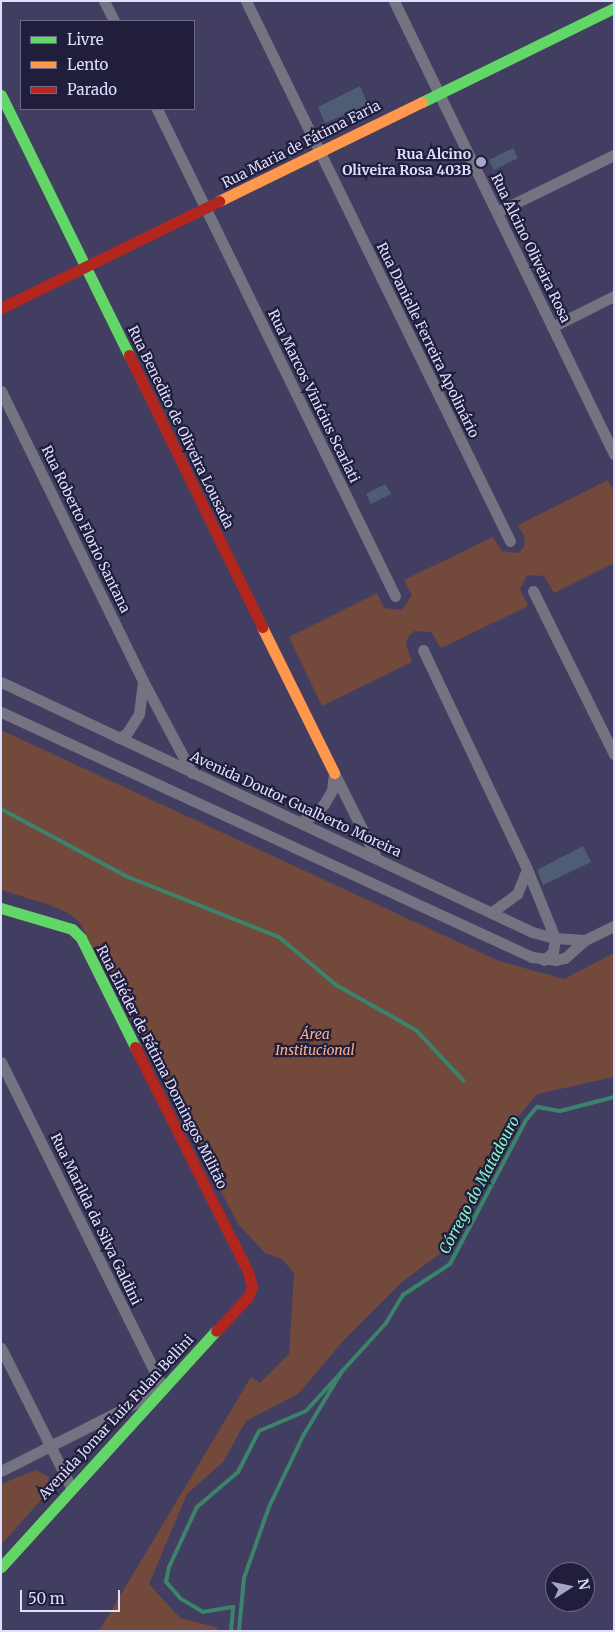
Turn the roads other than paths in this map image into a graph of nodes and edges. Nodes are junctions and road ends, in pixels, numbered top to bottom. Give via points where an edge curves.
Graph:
1 (104, 1) edge
2 (246, 1) edge
3 (394, 1) edge
4 (614, 8) edge
5 (114, 20) edge
6 (438, 93) junction
7 (1, 95) edge
8 (157, 110) edge
9 (319, 152) junction
10 (614, 155) edge
11 (206, 209) junction
12 (497, 212) junction
13 (86, 268) junction
14 (614, 296) edge
15 (1, 308) edge
16 (552, 326) junction
17 (1, 391) edge
18 (612, 448) edge
19 (510, 541) dead end
20 (533, 591) dead end
21 (396, 596) dead end
22 (423, 650) dead end
23 (144, 681) junction
24 (1, 682) edge
25 (1, 712) edge
26 (119, 738) junction
27 (614, 754) edge
28 (192, 773) junction
29 (334, 773) junction
30 (300, 822) junction
31 (375, 855) junction
32 (527, 869) junction
33 (1, 908) edge
34 (492, 912) junction
35 (614, 926) edge
36 (555, 938) junction
37 (571, 939) junction
38 (585, 940) junction
39 (572, 954) junction
40 (544, 960) junction
41 (1, 1062) edge
42 (252, 1287) joint
43 (1, 1348) edge
44 (163, 1388) junction
45 (50, 1446) junction
46 (1, 1470) edge
47 (71, 1487) junction
48 (1, 1567) edge

1 - 5 street
2 - 9 street, Rua Danielle Ferreira Apolinário
3 - 6 street, Rua Alcino Oliveira Rosa
4 - 6 street, Rua Maria de Fátima Faria
6 - 9 street, Rua Maria de Fátima Faria
6 - 12 street, Rua Alcino Oliveira Rosa
7 - 13 street, Rua Benedito de Oliveira Lousada
8 - 11 street, Rua Marcos Vinícius Scarlati
9 - 11 street, Rua Maria de Fátima Faria
9 - 19 street, Rua Danielle Ferreira Apolinário
10 - 12 street
11 - 13 street, Rua Maria de Fátima Faria
11 - 21 street, Rua Marcos Vinícius Scarlati
12 - 16 street, Rua Alcino Oliveira Rosa
13 - 15 street, Rua Maria de Fátima Faria
13 - 29 street, Rua Benedito de Oliveira Lousada
14 - 16 street
16 - 18 street, Rua Alcino Oliveira Rosa
17 - 23 street, Rua Roberto Florio Santana
20 - 27 street
22 - 32 street
23 - 26 street via 139,714 127,733
23 - 28 street, Rua Roberto Florio Santana
24 - 26 street, Avenida Doutor Gualberto Moreira
25 - 40 street
26 - 28 street, Avenida Doutor Gualberto Moreira
28 - 30 street, Avenida Doutor Gualberto Moreira
29 - 30 street via 332,790 324,804 314,815
29 - 31 street, Rua Benedito de Oliveira Lousada
30 - 31 street, Avenida Doutor Gualberto Moreira
31 - 34 street, Avenida Doutor Gualberto Moreira
32 - 34 street via 517,894
32 - 36 street
33 - 42 street, Rua Eliéder de Fátima Domingos Militão via 72,929 80,938 248,1272
34 - 36 street, Avenida Doutor Gualberto Moreira via 532,932
35 - 38 street
36 - 37 street, Avenida Doutor Gualberto Moreira
36 - 40 street via 553,952
37 - 38 street, Avenida Doutor Gualberto Moreira
37 - 39 street via 565,948
38 - 39 street
39 - 40 street via 556,960
41 - 44 street, Rua Marilda da Silva Galdini
42 - 44 street, Avenida Jomar Luiz Fulan Bellini via 247,1298
43 - 45 street
44 - 45 street
44 - 47 street, Avenida Jomar Luiz Fulan Bellini
45 - 46 street
45 - 47 street
47 - 48 street, Avenida Jomar Luiz Fulan Bellini

